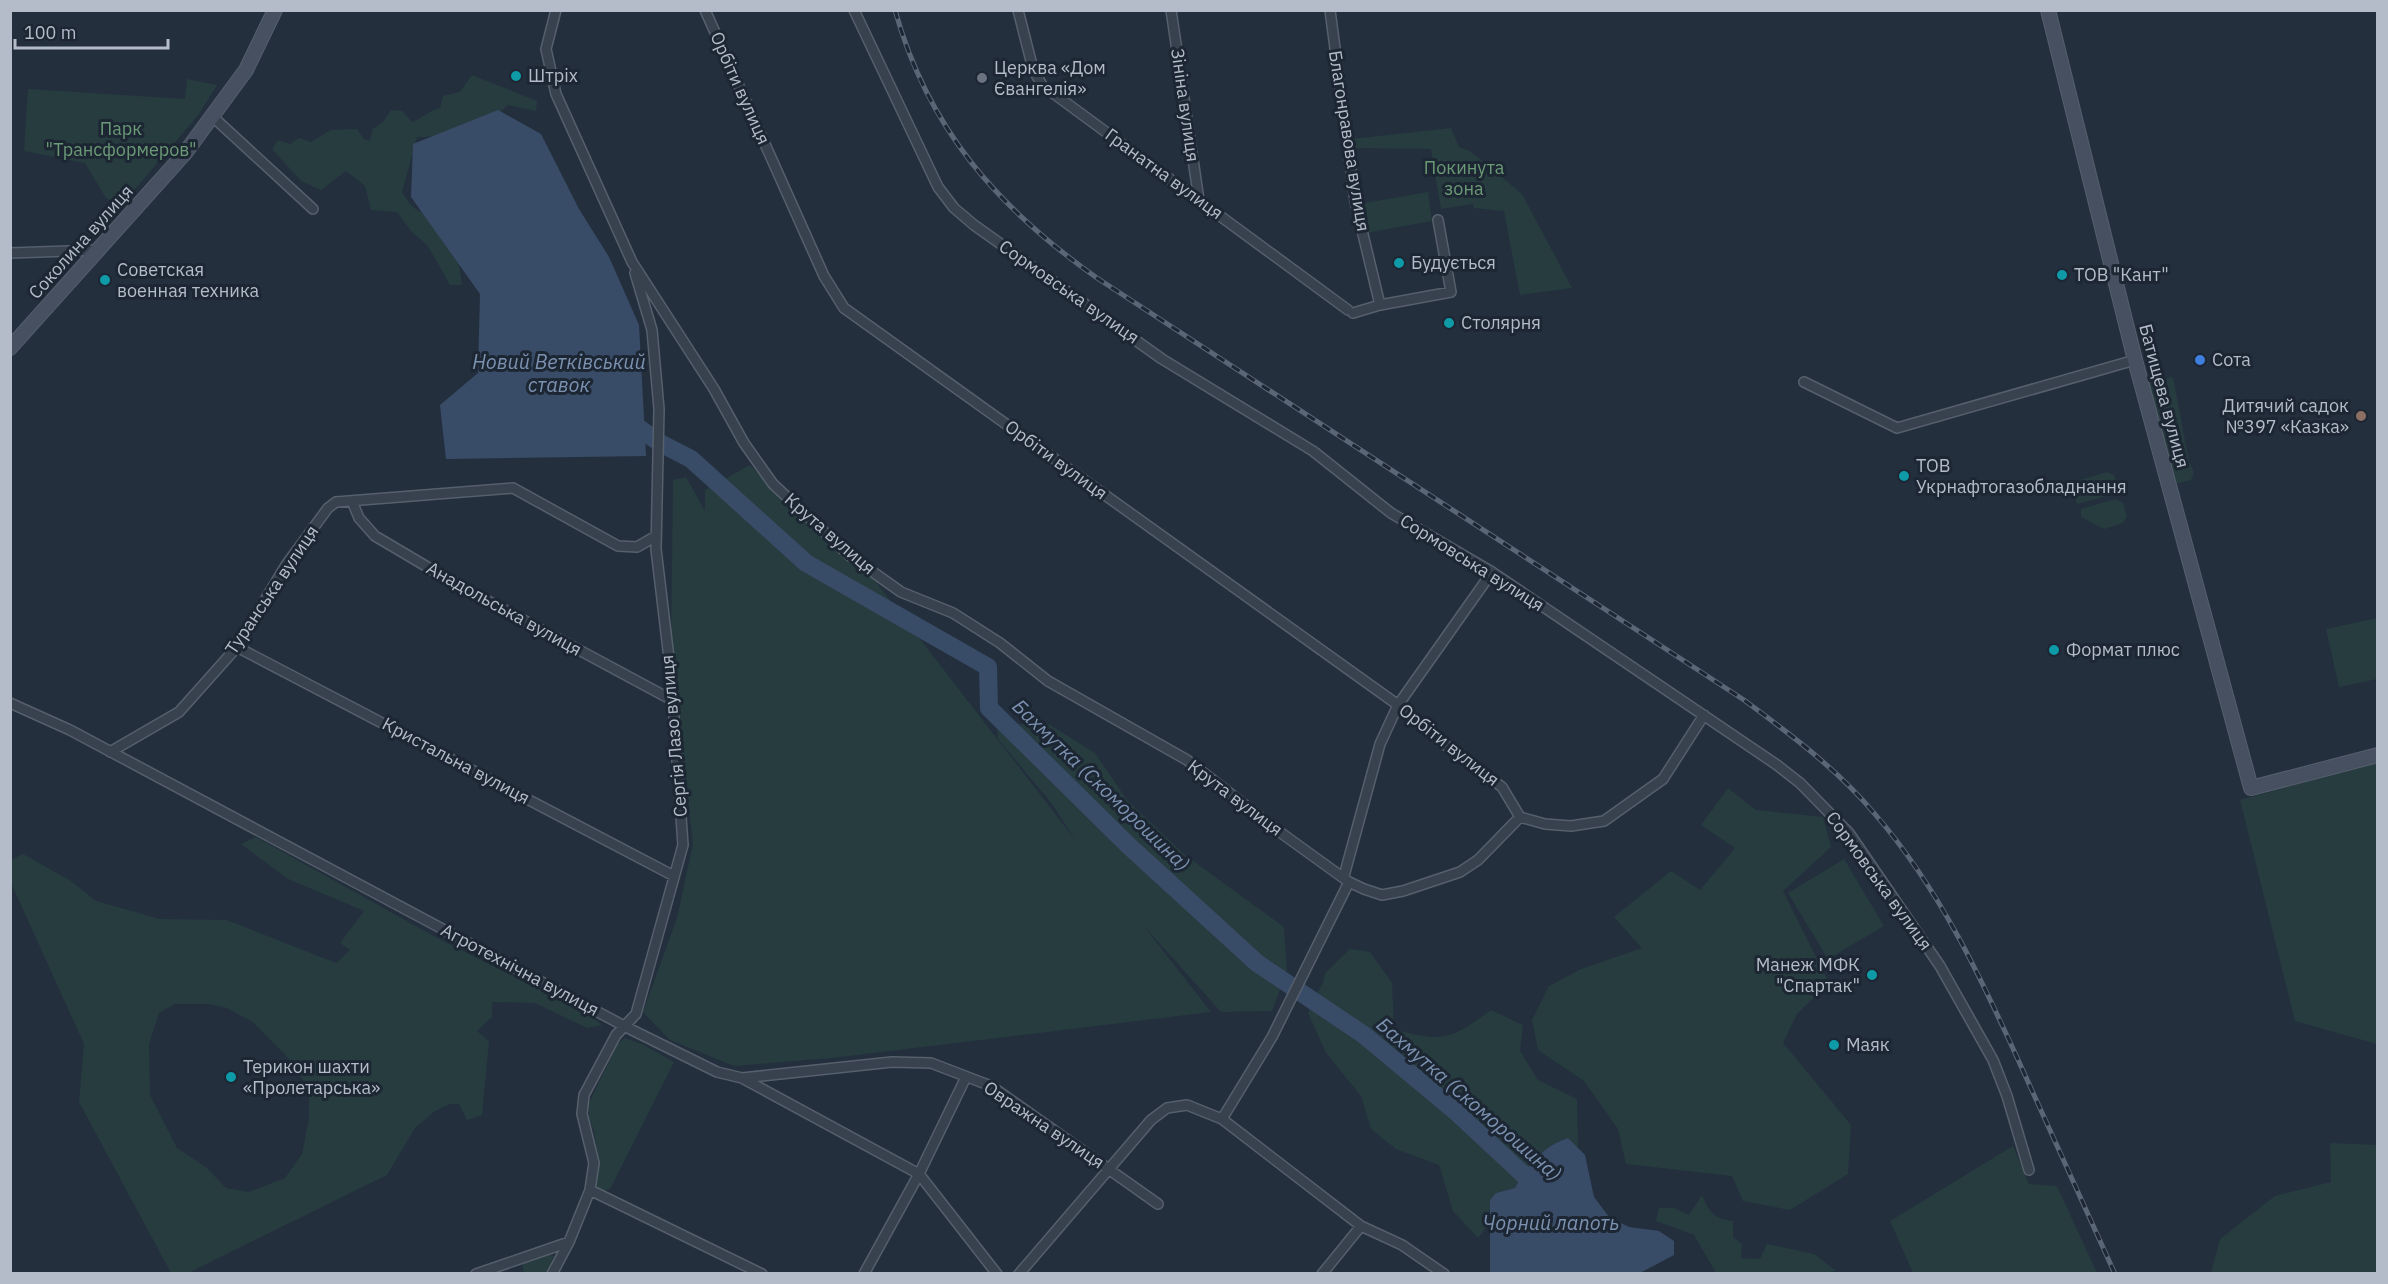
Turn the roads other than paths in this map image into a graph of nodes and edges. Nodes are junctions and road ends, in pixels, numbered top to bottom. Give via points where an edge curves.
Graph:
1 (556, 10) edge
2 (705, 10) edge
3 (855, 10) edge
4 (1018, 10) edge
5 (1172, 10) edge
6 (1330, 10) edge
7 (2048, 10) edge
8 (273, 11) edge
9 (212, 116) junction
10 (1199, 200) junction
11 (313, 209) dead end
12 (1438, 220) dead end
13 (97, 250) junction
14 (10, 253) edge
15 (632, 262) junction
16 (1380, 305) junction
17 (10, 348) edge
18 (2135, 360) junction
19 (1804, 382) dead end
20 (352, 501) junction
21 (656, 536) junction
22 (1492, 572) junction
23 (237, 647) junction
24 (672, 700) junction
25 (10, 704) edge
26 (1398, 705) junction
27 (1704, 715) junction
28 (110, 752) junction
29 (2378, 755) edge
30 (1520, 817) junction
31 (674, 876) junction
32 (1346, 879) junction
33 (626, 1027) junction
34 (966, 1077) junction
35 (742, 1078) junction
36 (1222, 1119) junction
37 (1110, 1169) junction
38 (2029, 1170) dead end
39 (919, 1174) junction
40 (590, 1190) junction
41 (1158, 1204) dead end
42 (1361, 1226) junction
43 (569, 1242) junction
44 (476, 1274) edge
45 (552, 1274) edge
46 (762, 1274) edge
47 (864, 1274) edge
48 (998, 1274) edge
49 (1019, 1274) edge
50 (1322, 1274) edge
51 (1444, 1274) edge

1 - 15 street, Крута вулиця via 546,49 556,94
2 - 26 street, Орбіти вулиця via 824,276 844,308
3 - 22 street, Сормовська вулиця via 938,188 954,208 1162,359 1313,451 1391,513
4 - 10 street, Гранатна вулиця via 1033,69 1042,85
5 - 10 street, Зініна вулиця
6 - 16 street, Благонравова вулиця via 1355,201
7 - 18 street, Батищева вулиця
8 - 9 street, Соколина вулиця via 246,70
9 - 11 street
9 - 13 street, Соколина вулиця via 185,153
10 - 16 street, Гранатна вулиця via 1351,312
12 - 16 street via 1451,292
13 - 14 street
13 - 17 street, Соколина вулиця
15 - 21 street, Сергія Лазо вулиця via 652,330 659,409
15 - 32 street, Крута вулиця via 772,484 849,555 901,592 953,613 1000,642 1048,681 1187,760
18 - 19 street via 1898,428
18 - 29 street, Батищева вулиця via 2251,788
20 - 21 street, Туранська вулиця via 513,488 618,546 637,547
20 - 23 street, Туранська вулиця via 336,502 327,508 286,565
20 - 24 street, Анадольська вулиця via 358,518 375,536
21 - 24 street, Сергія Лазо вулиця
22 - 26 street
22 - 27 street, Сормовська вулиця
23 - 28 street, Туранська вулиця via 179,712
23 - 31 street, Кристальна вулиця
24 - 31 street, Сергія Лазо вулиця via 683,845
25 - 28 street, Агротехнічна вулиця
26 - 30 street, Орбіти вулиця via 1502,786
26 - 32 street via 1380,744
27 - 30 street via 1663,779 1604,821 1571,826
27 - 38 street, Сормовська вулиця via 1792,777 1849,834 1940,966 1993,1060
28 - 33 street, Агротехнічна вулиця
30 - 32 street, Крута вулиця via 1478,861 1460,872 1382,895
31 - 33 street, Сергія Лазо вулиця via 636,1014
32 - 36 street via 1272,1037
33 - 35 street, Агротехнічна вулиця via 717,1072
33 - 40 street, Сергія Лазо вулиця via 616,1035 584,1095 582,1114 594,1163
34 - 35 street, Овражна вулиця via 931,1063 892,1062
34 - 37 street, Овражна вулиця via 991,1086
34 - 39 street
35 - 39 street, Агротехнічна вулиця
36 - 37 street via 1187,1105 1167,1108
36 - 42 street
37 - 41 street, Овражна вулиця
37 - 49 street
39 - 47 street
39 - 48 street, Агротехнічна вулиця
40 - 43 street, Сергія Лазо вулиця
40 - 46 street
42 - 50 street
42 - 51 street via 1402,1245
43 - 44 street
43 - 45 street, Сергія Лазо вулиця

